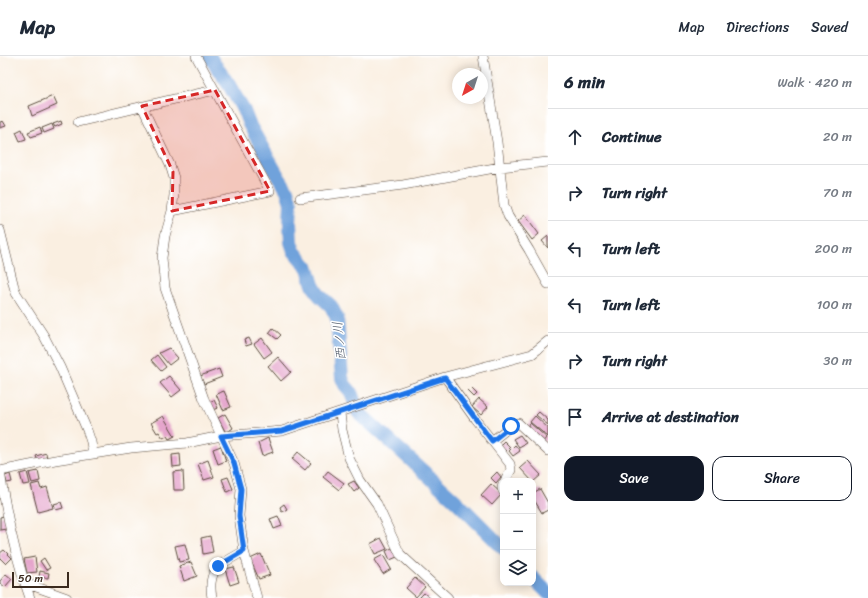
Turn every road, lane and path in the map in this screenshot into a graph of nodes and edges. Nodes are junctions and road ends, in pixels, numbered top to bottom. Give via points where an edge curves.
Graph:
1 (196, 56) edge
2 (484, 56) edge
3 (214, 90) junction
4 (142, 106) junction
5 (78, 122) dead end
6 (548, 162) edge
7 (500, 167) junction
8 (300, 198) dead end
9 (172, 211) junction
10 (0, 230) edge
11 (548, 284) edge
12 (548, 340) edge
13 (445, 378) junction
14 (340, 413) junction
15 (221, 436) junction
16 (492, 441) junction
17 (548, 451) edge
18 (93, 454) junction
19 (0, 471) edge
20 (507, 478) edge
21 (244, 551) junction
22 (25, 584) junction
23 (30, 598) edge
24 (67, 598) edge
25 (212, 598) edge
26 (257, 598) edge
27 (448, 598) edge

1 - 3 street
2 - 7 street
3 - 4 street
3 - 9 street via 270,191
4 - 5 street
4 - 9 street via 173,172
6 - 7 street
7 - 8 street via 403,185
7 - 11 street via 504,205 508,216
9 - 15 street via 162,258 165,288 202,393
10 - 18 street via 16,293 44,336 60,367 87,430
12 - 13 street via 532,354
13 - 14 street
13 - 16 street
14 - 15 street via 282,431
14 - 27 street via 349,458 360,480 377,504 400,554
15 - 18 street via 187,443 149,445
15 - 21 street via 234,463 241,489 239,516
16 - 17 street via 512,425 518,424
16 - 20 street via 510,464 511,470
18 - 19 street
19 - 22 street via 5,506
21 - 25 street via 218,566 213,573
21 - 26 street
22 - 23 street
22 - 24 street

